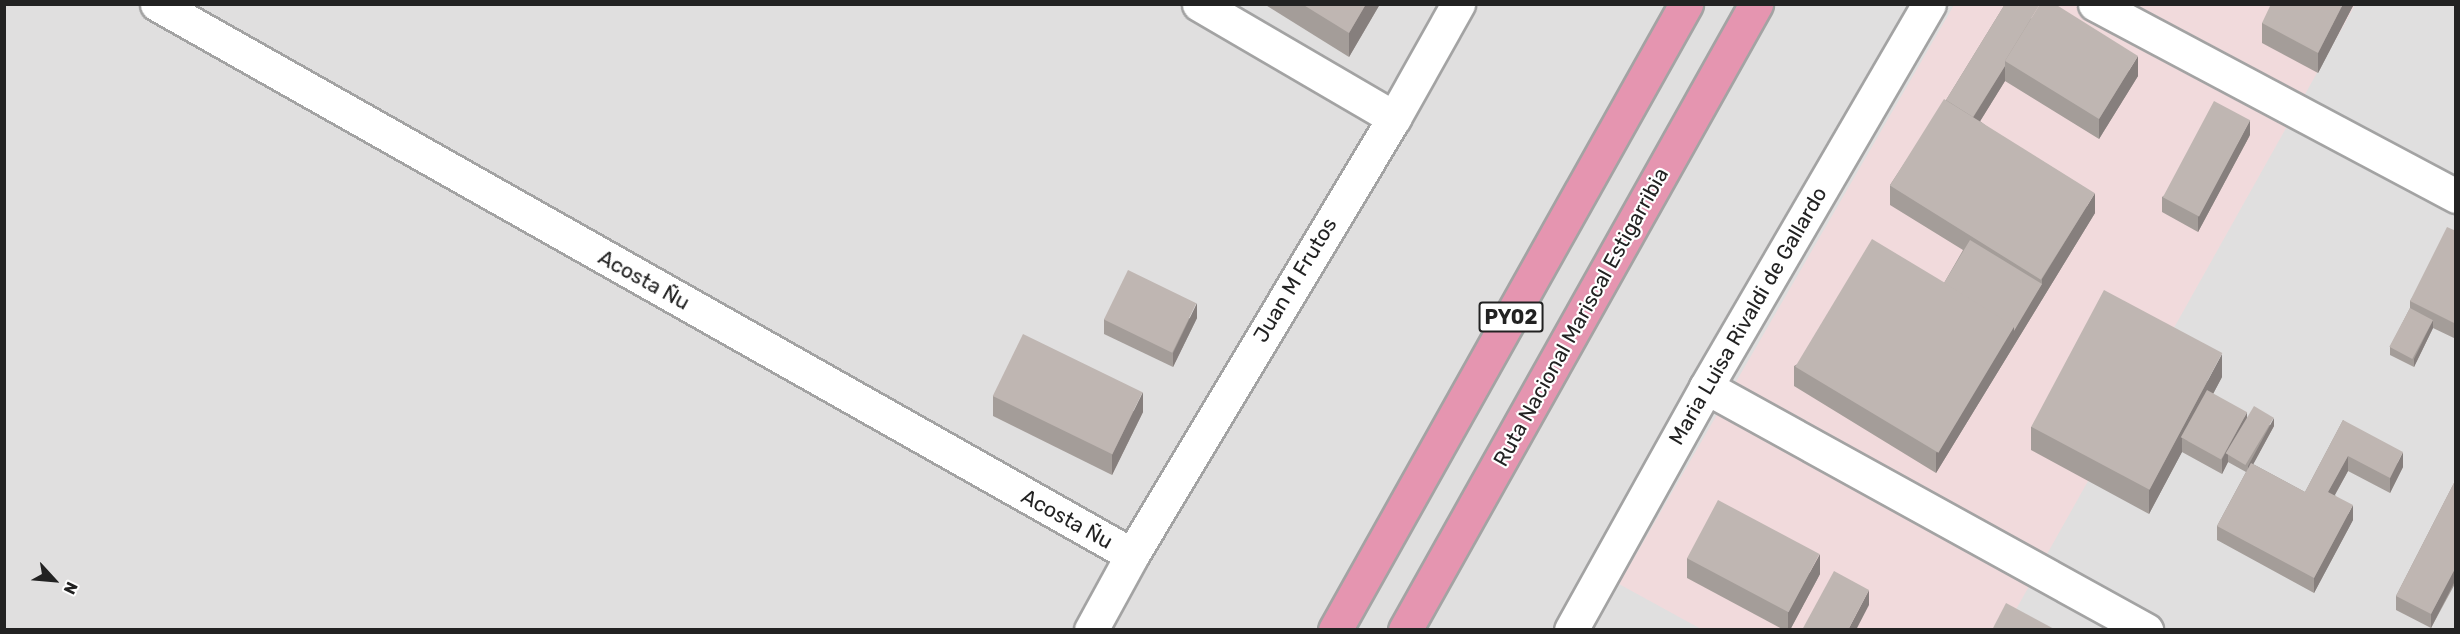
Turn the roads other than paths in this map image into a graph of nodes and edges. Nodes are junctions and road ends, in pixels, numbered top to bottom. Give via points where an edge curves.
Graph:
1 (157, 4) edge
2 (1199, 4) edge
3 (1458, 4) edge
4 (1686, 4) edge
5 (1756, 4) edge
6 (1929, 4) edge
7 (2096, 4) edge
8 (1394, 118) junction
9 (2456, 195) edge
10 (1706, 387) junction
11 (1132, 555) junction
12 (1091, 630) edge
13 (1335, 630) edge
14 (1405, 630) edge
15 (1571, 630) edge
16 (2146, 630) edge

1 - 11 street, Acosta Ñu
2 - 8 street
3 - 8 street, Juan M Frutos
4 - 13 highway, PY02
5 - 14 highway, Ruta Nacional Mariscal Estigarribia / PY02
6 - 10 street, Maria Luisa Rivaldi de Gallardo
7 - 9 street
8 - 11 street, Juan M Frutos
10 - 15 street, Maria Luisa Rivaldi de Gallardo
10 - 16 street
11 - 12 street, Juan M Frutos

